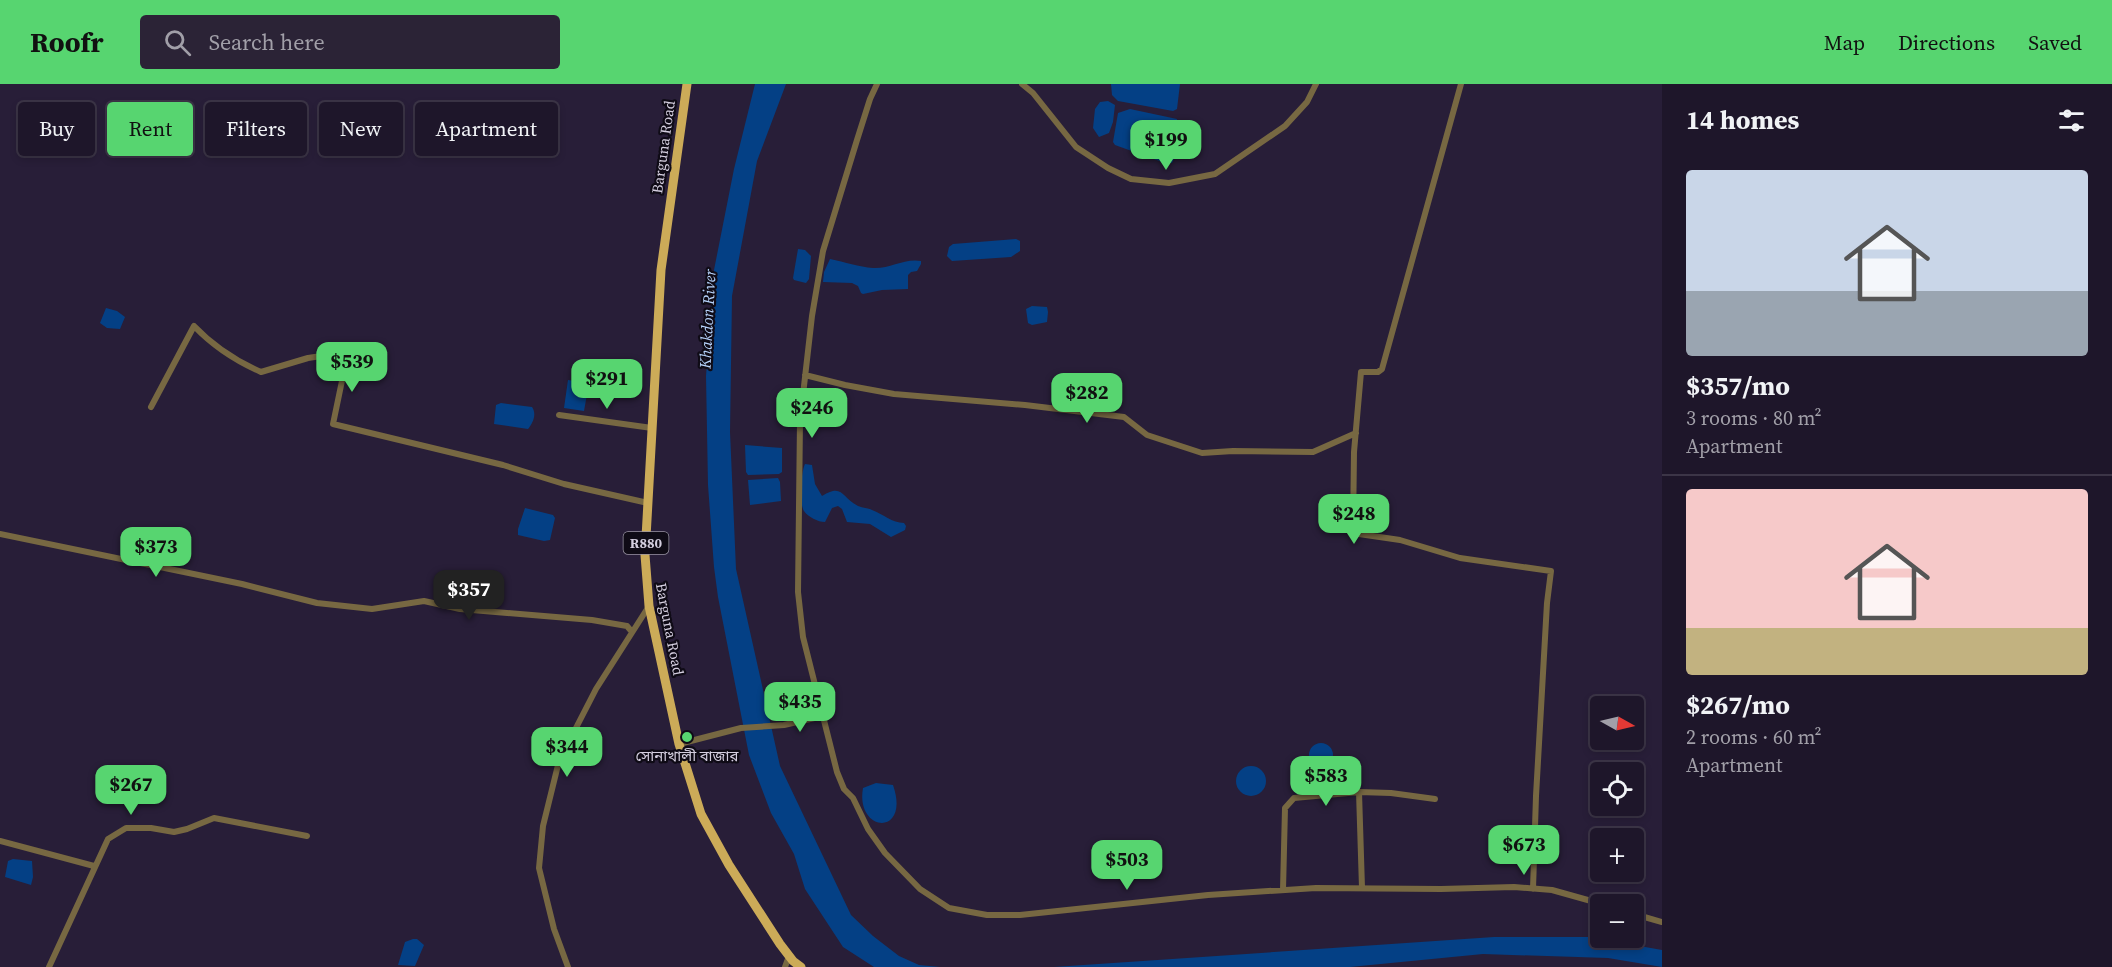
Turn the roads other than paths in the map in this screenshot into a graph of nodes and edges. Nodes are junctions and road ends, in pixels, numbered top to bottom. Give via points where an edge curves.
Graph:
1 (687, 84) edge
2 (877, 84) edge
3 (1022, 84) edge
4 (1316, 84) edge
5 (1461, 84) edge
6 (805, 375) junction
7 (151, 407) dead end
8 (559, 416) dead end
9 (652, 428) junction
10 (1356, 433) junction
11 (648, 503) junction
12 (0, 534) edge
13 (649, 606) junction
14 (632, 632) junction
15 (823, 716) junction
16 (679, 744) junction
17 (1359, 792) junction
18 (1435, 799) dead end
19 (307, 836) dead end
20 (0, 841) edge
21 (94, 866) junction
22 (1362, 888) junction
23 (1533, 889) junction
24 (1283, 890) junction
25 (1590, 901) edge
26 (1644, 917) edge
27 (1662, 922) edge
28 (789, 956) junction
29 (49, 967) edge
30 (568, 967) edge
31 (785, 967) edge
32 (801, 967) edge

1 - 9 main road, Barguna Road / R880 via 661,270
2 - 6 street via 824,251
3 - 4 street via 1076,147 1092,158 1131,179 1169,183 1215,174 1285,126 1307,102
5 - 10 street via 1382,369 1361,372
6 - 10 street via 894,394 1124,417 1147,435 1202,453 1313,452
6 - 15 street via 800,421 798,592 803,636
7 - 11 street via 194,326 206,339 261,372 308,358 348,352 333,424
8 - 9 street
9 - 11 main road, Barguna Road / R880
10 - 23 street via 1355,533 1400,540 1460,558 1551,571
11 - 13 main road, Barguna Road / R880 via 645,555
12 - 14 street via 317,603 372,609 424,601 460,609 592,620 627,626
13 - 14 street
13 - 16 main road, Barguna Road / R880
14 - 30 street via 596,689 559,761 543,826 539,868
15 - 16 street via 741,728
15 - 24 street via 837,772 868,829 920,889 949,908 987,915 1020,915
16 - 28 main road, Barguna Road / R880 via 701,814 729,865
17 - 18 street
17 - 22 street
17 - 24 street via 1294,798 1285,808
19 - 21 street via 214,818 174,832 126,828 108,839
20 - 21 street
21 - 29 street
22 - 23 street
22 - 24 street
23 - 25 street
26 - 27 street
28 - 31 street
28 - 32 main road, Barguna Road / R880

